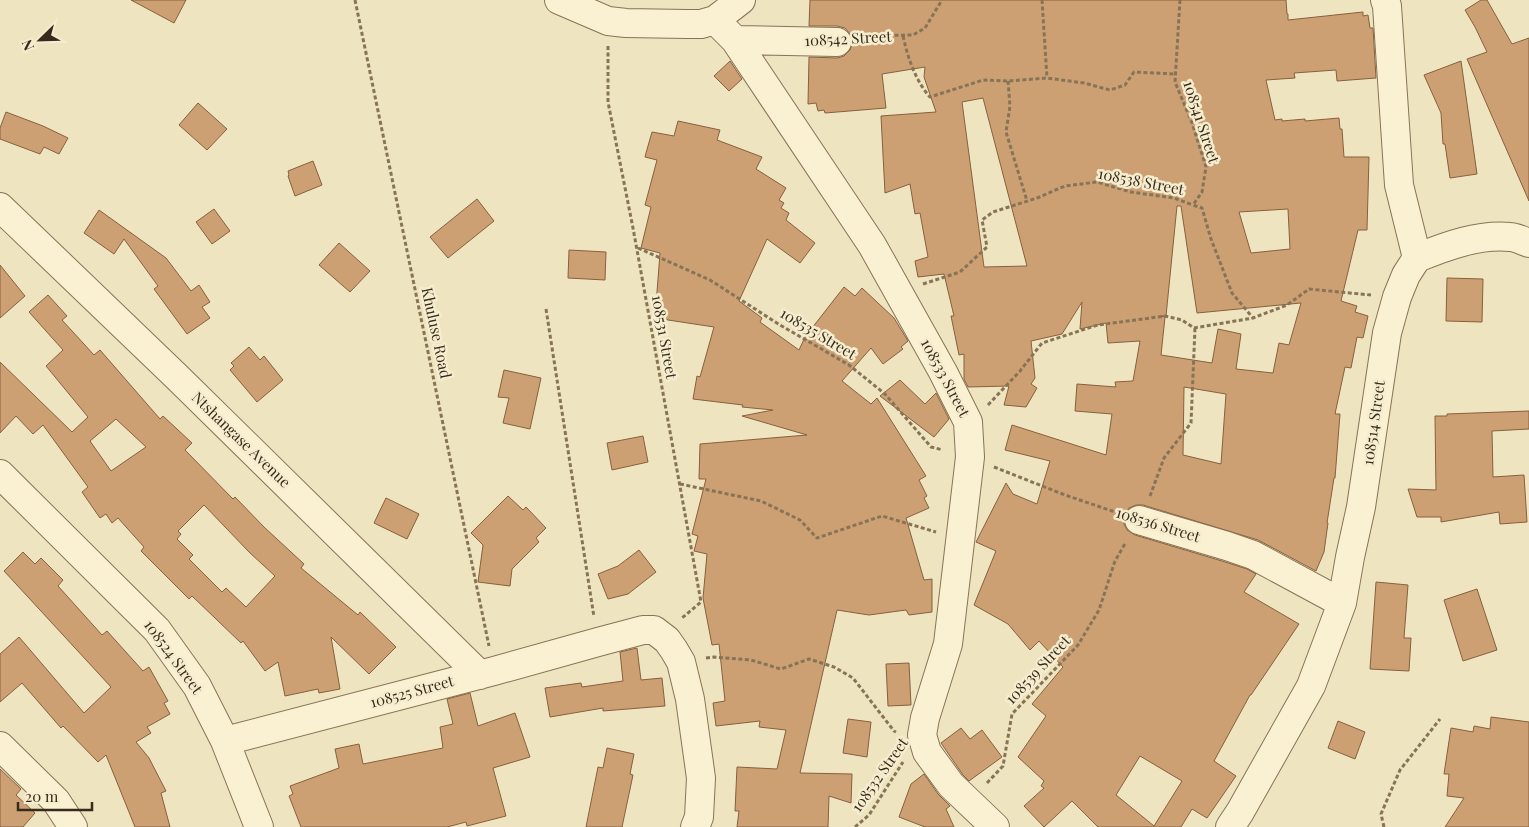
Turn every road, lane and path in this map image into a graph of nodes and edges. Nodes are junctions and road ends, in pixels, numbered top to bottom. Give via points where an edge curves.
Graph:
1 (355, 0) edge
2 (558, 0) edge
3 (741, 0) edge
4 (942, 0) edge
5 (1042, 0) edge
6 (1180, 0) edge
7 (1385, 0) edge
8 (715, 20) junction
9 (608, 21) junction
10 (903, 36) junction
11 (735, 40) junction
12 (837, 42) joint
13 (1175, 74) junction
14 (1047, 78) junction
15 (1008, 81) junction
16 (1027, 201) junction
17 (1193, 205) junction
18 (0, 207) edge
19 (1529, 243) edge
20 (637, 248) junction
21 (1417, 258) junction
22 (898, 293) junction
23 (1397, 296) junction
24 (546, 308) dead end
25 (1253, 318) junction
26 (1195, 328) junction
27 (968, 422) junction
28 (970, 457) junction
29 (0, 474) edge
30 (680, 484) junction
31 (1139, 520) junction
32 (960, 539) junction
33 (1342, 603) junction
34 (654, 630) junction
35 (598, 642) junction
36 (681, 662) junction
37 (487, 673) junction
38 (1440, 719) dead end
39 (922, 735) junction
40 (225, 741) junction
41 (0, 746) edge
42 (969, 801) junction
43 (74, 827) edge
44 (259, 827) edge
45 (695, 827) edge
46 (855, 827) edge
47 (995, 827) edge
48 (1230, 827) edge
49 (1384, 827) edge

1 - 37 path, Khuluse Road
2 - 9 street
3 - 8 street
4 - 10 path, 108542 Street via 925,28
5 - 14 path
6 - 13 path, 108541 Street
7 - 21 street via 1399,186
8 - 9 street via 701,24
8 - 11 street, 108533 Street
9 - 20 path, 108531 Street via 608,102
10 - 12 path, 108542 Street via 862,36
10 - 15 path via 920,85 930,97 984,80
11 - 12 street, 108542 Street
11 - 22 street, 108533 Street via 872,245
13 - 14 path via 1134,72 1125,85 1110,90 1084,82
13 - 17 path, 108541 Street via 1174,82 1192,123 1206,168 1202,192
14 - 15 path
15 - 16 path via 1010,106 1006,132
16 - 17 path, 108538 Street via 1065,186 1097,182
16 - 22 path, 108538 Street via 993,212 982,220 988,248 960,272
17 - 25 path via 1202,208 1232,293
18 - 37 street, Ntshangase Avenue
19 - 21 street via 1512,237 1492,237 1456,244
20 - 28 path, 108535 Street via 710,280 849,365 885,394 931,447
20 - 30 path, 108531 Street
21 - 23 street, 108514 Street
22 - 27 street, 108533 Street
23 - 25 path via 1309,290 1287,305
23 - 33 street, 108514 Street via 1387,333 1361,507
24 - 35 path
25 - 26 path
26 - 27 path via 1182,320 1165,316 1098,325 1042,343 993,401
26 - 31 path, 108539 Street via 1191,422 1164,458
27 - 28 street, 108533 Street
28 - 31 path, 108536 Street
28 - 32 street, 108533 Street
29 - 40 street, 108524 Street via 157,630 197,686
30 - 32 path via 761,501 800,520 817,538 882,516
30 - 34 path, 108531 Street via 700,602 682,618
31 - 33 street, 108536 Street via 1253,555
31 - 42 path, 108539 Street via 1114,561 1099,610 1078,645 1012,714 1003,766
32 - 39 street, 108533 Street via 948,644
33 - 48 street, 108514 Street via 1311,686
34 - 35 street, 108525 Street
34 - 36 street via 667,640
35 - 37 street, 108525 Street
36 - 39 path via 714,657 751,660 781,669 809,659 834,667 853,678 894,731
36 - 45 street via 690,699 701,778 699,818
37 - 40 street, 108525 Street
38 - 49 path via 1400,770 1381,814
39 - 42 street via 927,752 951,784
39 - 46 path, 108532 Street via 868,815
40 - 44 street, 108524 Street
41 - 43 street via 56,801
42 - 47 street

